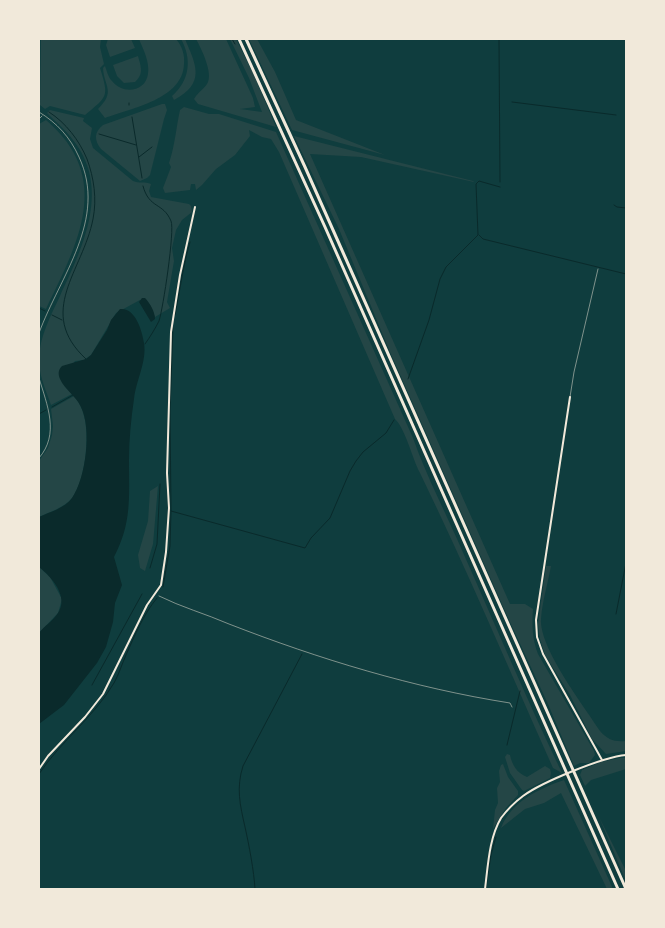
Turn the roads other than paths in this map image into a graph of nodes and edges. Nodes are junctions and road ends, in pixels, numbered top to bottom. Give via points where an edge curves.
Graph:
1 (239, 39) edge
2 (246, 39) edge
3 (39, 112) edge
4 (43, 115) junction
5 (39, 119) edge
6 (195, 206) dead end
7 (598, 269) dead end
8 (39, 333) edge
9 (39, 378) edge
10 (570, 397) joint
11 (39, 458) edge
12 (626, 755) edge
13 (602, 760) junction
14 (39, 769) edge
15 (485, 889) edge
16 (618, 889) edge
17 (626, 889) edge

1 - 16 highway
2 - 17 highway
3 - 4 lane
4 - 5 lane
4 - 8 lane via 69,138 76,150 86,176 89,203 74,259
6 - 14 street via 170,332 169,508 161,585 147,605 103,694
7 - 10 lane
9 - 11 lane via 51,427 50,437
10 - 13 street via 536,620 537,637 543,654
12 - 13 street
13 - 15 street via 556,779 524,795 512,805 495,833

